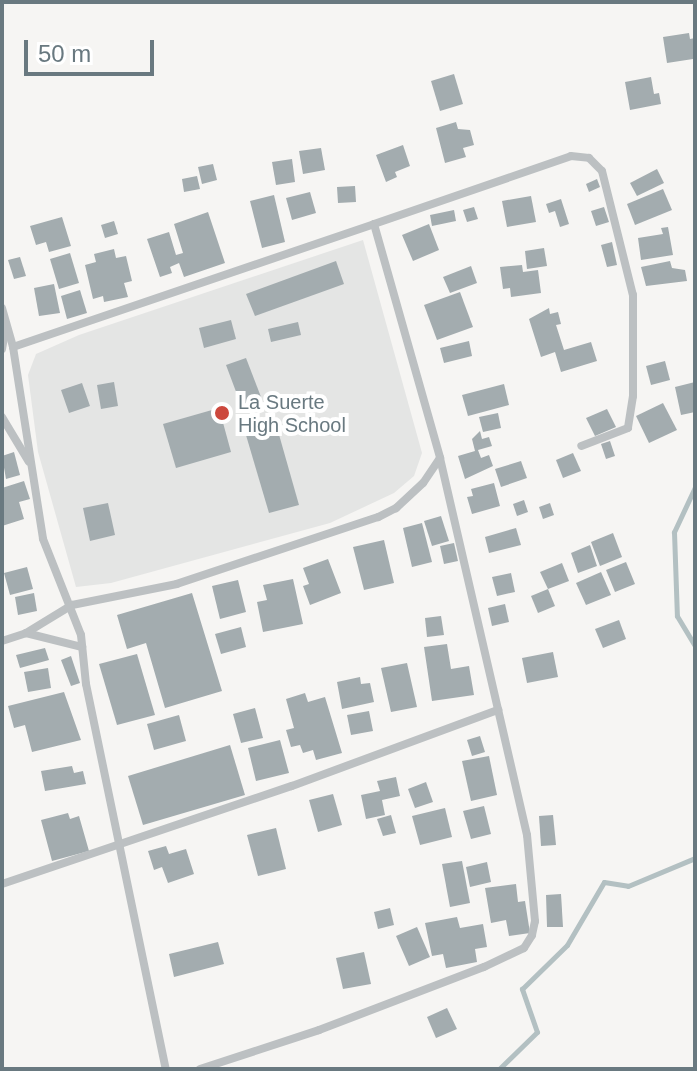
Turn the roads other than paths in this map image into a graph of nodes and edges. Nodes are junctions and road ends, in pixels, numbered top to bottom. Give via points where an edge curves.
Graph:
1 (374, 224) junction
2 (2, 308) edge
3 (7, 323) junction
4 (13, 347) junction
5 (2, 349) edge
6 (2, 417) edge
7 (581, 446) dead end
8 (440, 458) junction
9 (33, 470) junction
10 (72, 605) junction
11 (26, 633) junction
12 (2, 641) edge
13 (82, 647) junction
14 (498, 710) junction
15 (119, 846) junction
16 (2, 884) edge
17 (166, 1069) edge
18 (200, 1069) edge

1 - 4 street
1 - 7 street via 571,156 589,158 602,171 633,295 633,396 628,428
1 - 8 street
2 - 3 street
3 - 4 street
3 - 5 street
4 - 9 street
6 - 9 street
8 - 10 street via 396,508 360,524 177,584
8 - 14 street
9 - 10 street via 43,539
10 - 11 street
10 - 13 street
11 - 12 street
11 - 13 street
13 - 15 street
14 - 15 street
14 - 18 street via 527,835 535,921 524,948 409,997
15 - 16 street
15 - 17 street

